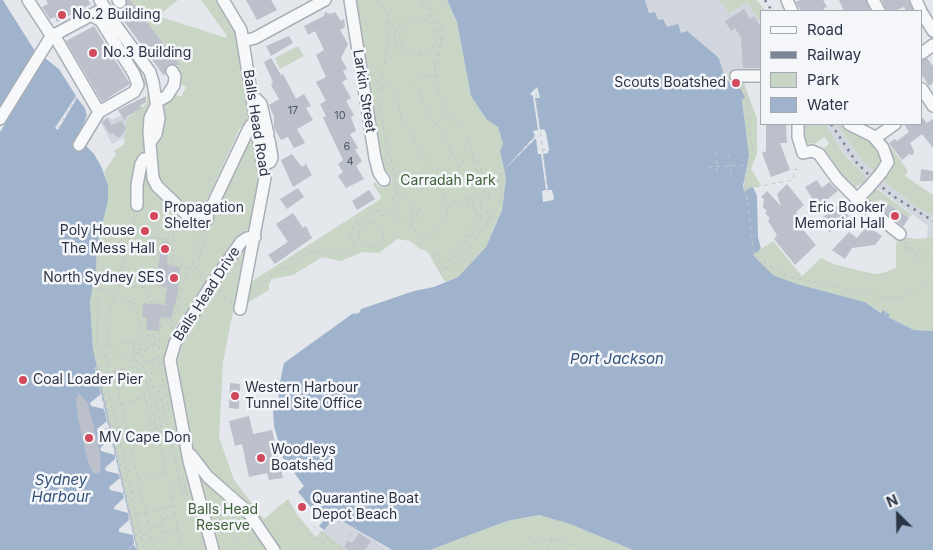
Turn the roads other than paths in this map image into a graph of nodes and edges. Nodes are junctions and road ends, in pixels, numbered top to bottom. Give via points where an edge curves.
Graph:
1 (28, 0) edge
2 (223, 0) edge
3 (325, 0) edge
4 (350, 0) edge
5 (102, 4) edge
6 (87, 11) junction
7 (923, 15) edge
8 (933, 31) edge
9 (53, 35) junction
10 (243, 41) junction
11 (173, 73) dead end
12 (737, 76) road end
13 (760, 76) edge
14 (252, 100) junction
15 (156, 104) junction
16 (99, 112) junction
17 (0, 119) edge
18 (256, 123) junction
19 (798, 125) edge
20 (852, 125) edge
21 (894, 125) edge
22 (875, 138) junction
23 (79, 145) dead end
24 (150, 158) junction
25 (263, 165) junction
26 (384, 180) dead end
27 (853, 202) junction
28 (140, 204) road end
29 (904, 236) road end
30 (255, 237) junction
31 (238, 305) road end
32 (188, 450) junction
33 (208, 477) junction
34 (195, 484) junction
35 (212, 550) edge
36 (274, 550) edge

1 - 9 street
2 - 10 street, Balls Head Road via 240,26
3 - 10 street
4 - 26 street, Larkin Street via 375,158
5 - 6 street
5 - 15 street via 153,69
6 - 9 street
6 - 16 street via 101,21 136,77 137,90
7 - 8 street
9 - 16 street
9 - 17 street
10 - 14 street, Balls Head Road
11 - 15 street via 174,84 167,96
12 - 13 street
14 - 18 street, Balls Head Road
14 - 25 street via 258,100 264,110 271,160
15 - 24 street via 150,118
16 - 23 street
18 - 24 street via 251,124 208,212 196,216 180,210 157,186
18 - 25 street, Balls Head Road
19 - 27 street via 803,153 812,151 819,154
20 - 22 street
21 - 22 street
22 - 27 street, bridge via 887,158 887,165
24 - 28 street via 140,164 137,185
25 - 30 street, Balls Head Road via 265,184
27 - 29 street
30 - 31 street, Balls Head Road
30 - 32 street, Balls Head Drive via 241,242 175,343 170,360
32 - 33 street, Balls Head Drive
32 - 34 street, Balls Head Drive
33 - 34 street
33 - 36 street, Balls Head Drive via 248,512
34 - 35 street, Balls Head Drive

